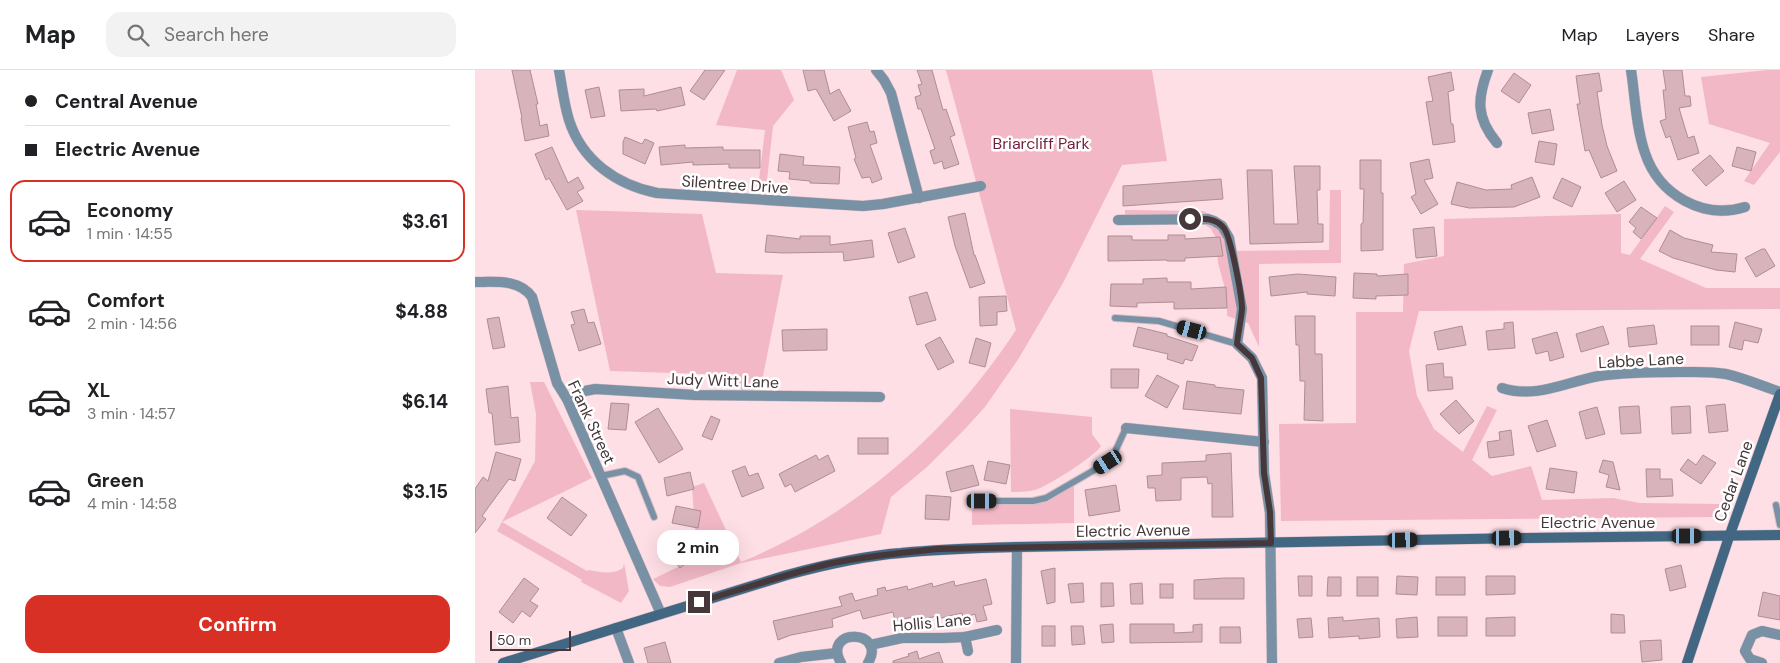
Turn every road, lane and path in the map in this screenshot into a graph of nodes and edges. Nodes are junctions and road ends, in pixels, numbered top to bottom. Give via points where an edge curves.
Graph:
1 (559, 70) edge
2 (876, 70) edge
3 (1488, 70) edge
4 (1631, 70) edge
5 (1497, 142) dead end
6 (981, 186) dead end
7 (919, 198) junction
8 (1745, 207) dead end
9 (1118, 220) dead end
10 (475, 282) edge
11 (1115, 318) dead end
12 (1237, 344) junction
13 (1502, 388) dead end
14 (1780, 394) edge
15 (880, 397) dead end
16 (567, 399) junction
17 (1127, 428) joint
18 (1264, 442) junction
19 (601, 476) junction
20 (982, 501) dead end
21 (1776, 505) dead end
22 (654, 517) dead end
23 (1780, 525) edge
24 (1780, 535) edge
25 (1729, 536) junction
26 (1271, 543) junction
27 (1017, 547) junction
28 (661, 614) junction
29 (616, 628) junction
30 (997, 630) dead end
31 (965, 636) junction
32 (1780, 636) edge
33 (870, 645) junction
34 (969, 651) dead end
35 (839, 658) edge
36 (802, 660) edge
37 (503, 663) edge
38 (629, 663) edge
39 (779, 663) edge
40 (868, 663) edge
41 (1016, 663) edge
42 (1271, 663) edge
43 (1687, 663) edge
44 (1762, 663) edge

1 - 7 street, Silentree Drive via 569,119 585,151 610,176 639,190 657,194 848,206
2 - 7 street via 891,93
3 - 5 street via 1480,97 1480,110 1483,122
4 - 8 street via 1642,143 1661,181 1683,199 1708,210 1734,211
6 - 7 street, Silentree Drive
9 - 12 street via 1208,219 1222,226 1229,238 1241,297
10 - 16 street, Frank Street via 517,284 528,292 537,310 557,384
11 - 12 lane via 1159,321
12 - 18 street via 1252,358 1261,378
13 - 14 street, Labbe Lane via 1526,393 1616,374 1709,372 1744,379
14 - 25 street, Cedar Lane
15 - 16 street, Judy Witt Lane via 695,396 595,389
16 - 19 street, Frank Street
17 - 18 street
17 - 20 lane via 1108,462 1046,498
18 - 26 street
19 - 22 lane via 625,471 638,477
19 - 28 street, Frank Street
21 - 23 lane
24 - 25 street, Electric Avenue
25 - 26 street, Electric Avenue
25 - 43 street, Cedar Lane
26 - 27 street, Electric Avenue
26 - 42 street
27 - 28 street, Electric Avenue via 938,549 830,564
27 - 41 street
28 - 29 street, Electric Avenue
29 - 37 street, Electric Avenue
29 - 38 street
30 - 31 street, Hollis Lane
31 - 33 street, Hollis Lane via 902,638
31 - 34 street
32 - 44 street via 1762,631 1752,635 1745,652 1750,659
33 - 35 street via 863,638 853,636 844,639 840,643
33 - 40 street
35 - 36 street
36 - 39 street

